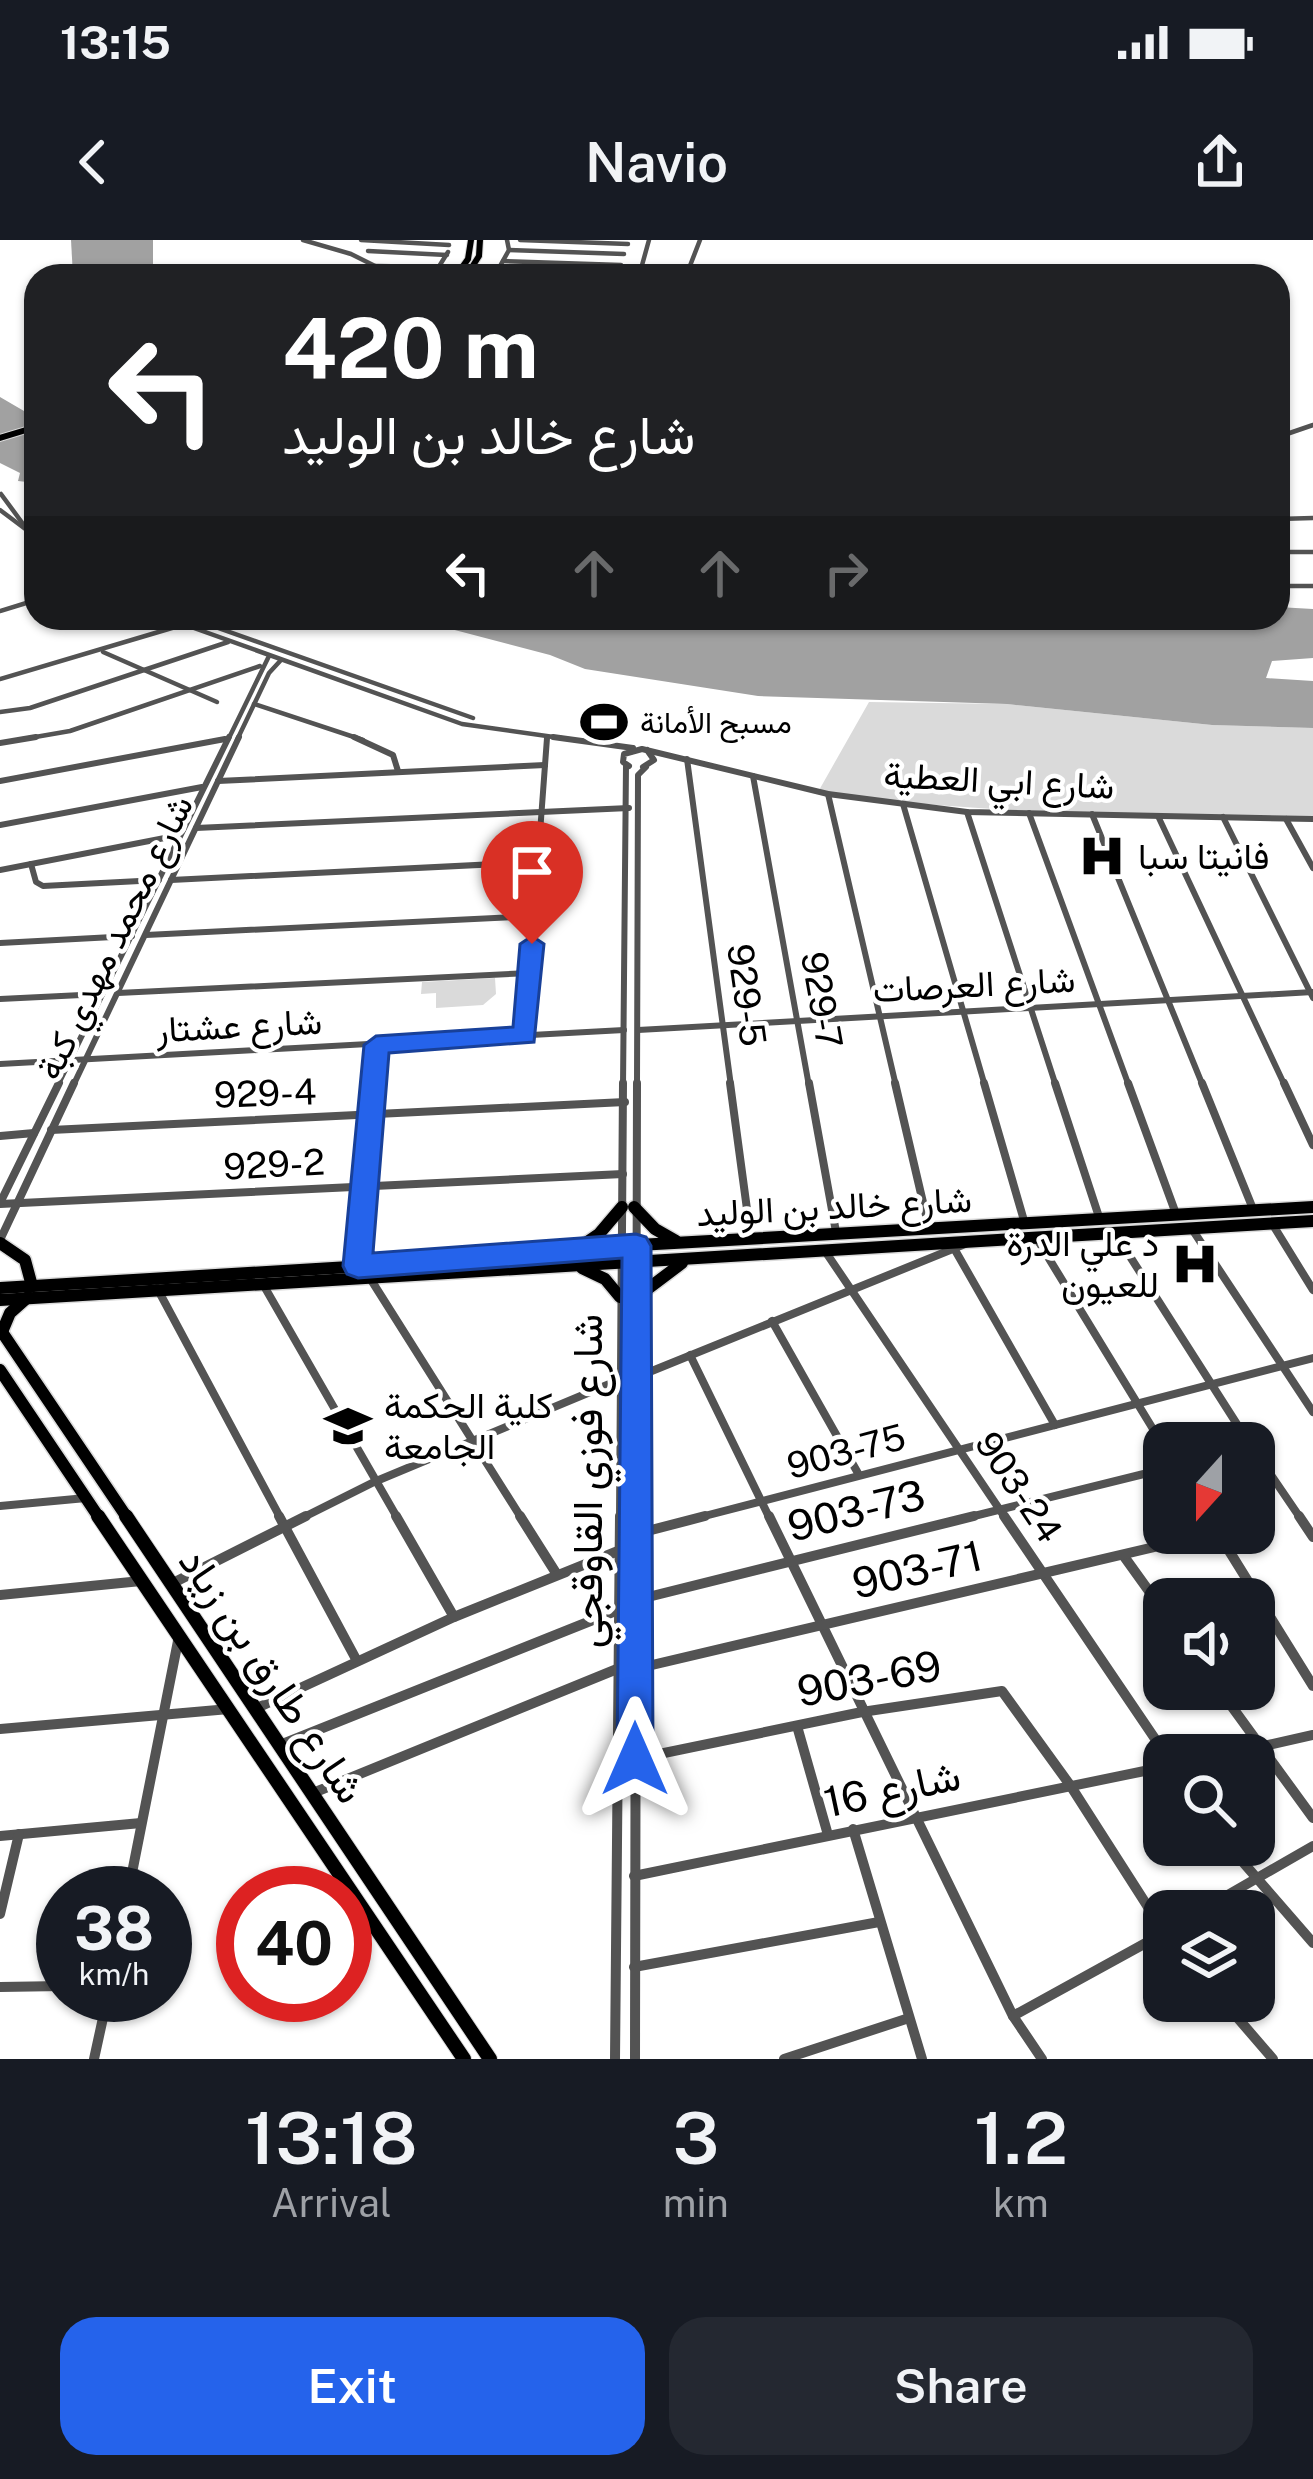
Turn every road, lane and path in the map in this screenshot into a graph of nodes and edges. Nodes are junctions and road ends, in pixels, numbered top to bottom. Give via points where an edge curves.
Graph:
1 (302, 240) edge
2 (341, 240) edge
3 (362, 240) edge
4 (507, 240) edge
5 (520, 240) edge
6 (449, 242) edge
7 (628, 242) edge
8 (433, 244) junction
9 (509, 250) junction
10 (368, 251) junction
11 (351, 254) junction
12 (426, 254) junction
13 (624, 254) junction
14 (446, 255) junction
15 (503, 261) junction
16 (375, 264) edge
17 (376, 264) edge
18 (442, 264) edge
19 (501, 264) edge
20 (592, 264) edge
21 (621, 264) edge
22 (0, 493) edge
23 (0, 510) edge
24 (24, 527) edge
25 (24, 528) edge
26 (162, 630) edge
27 (210, 630) edge
28 (221, 630) edge
29 (229, 641) junction
30 (100, 651) junction
31 (269, 656) junction
32 (277, 664) junction
33 (262, 666) junction
34 (148, 669) junction
35 (0, 679) edge
36 (191, 689) junction
37 (416, 698) junction
38 (217, 701) dead end
39 (244, 704) junction
40 (256, 704) junction
41 (407, 705) junction
42 (0, 712) edge
43 (473, 718) dead end
44 (548, 738) junction
45 (226, 739) junction
46 (581, 741) junction
47 (0, 743) edge
48 (643, 750) junction
49 (687, 759) junction
50 (624, 761) junction
51 (650, 764) junction
52 (545, 765) junction
53 (398, 772) junction
54 (753, 776) junction
55 (218, 781) junction
56 (0, 782) edge
57 (203, 787) junction
58 (828, 794) junction
59 (903, 804) junction
60 (628, 808) junction
61 (541, 811) junction
62 (198, 812) junction
63 (968, 812) junction
64 (1029, 813) junction
65 (1092, 814) junction
66 (1158, 815) junction
67 (1223, 817) junction
68 (1286, 819) junction
69 (1313, 819) edge
70 (0, 825) edge
71 (196, 828) junction
72 (181, 835) junction
73 (538, 862) junction
74 (31, 864) junction
75 (1313, 868) edge
76 (0, 870) edge
77 (159, 880) junction
78 (171, 880) junction
79 (534, 916) junction
80 (145, 934) junction
81 (132, 936) junction
82 (0, 943) edge
83 (115, 971) junction
84 (127, 972) junction
85 (530, 973) junction
86 (104, 994) junction
87 (116, 994) junction
88 (1312, 994) edge
89 (1240, 996) junction
90 (0, 999) edge
91 (1171, 1000) junction
92 (1101, 1004) junction
93 (1033, 1008) junction
94 (963, 1011) junction
95 (882, 1016) junction
96 (799, 1020) junction
97 (724, 1024) junction
98 (624, 1030) junction
99 (637, 1030) junction
100 (525, 1036) junction
101 (376, 1045) junction
102 (71, 1060) junction
103 (83, 1061) junction
104 (0, 1064) edge
105 (625, 1102) junction
106 (372, 1116) junction
107 (51, 1130) junction
108 (0, 1136) edge
109 (33, 1138) junction
110 (45, 1143) junction
111 (1313, 1145) edge
112 (622, 1174) junction
113 (368, 1187) junction
114 (0, 1203) edge
115 (15, 1203) junction
116 (628, 1207) junction
117 (1313, 1207) edge
118 (1254, 1211) junction
119 (1176, 1215) junction
120 (1100, 1221) junction
121 (1313, 1221) edge
122 (1272, 1224) junction
123 (1025, 1226) junction
124 (1192, 1228) junction
125 (929, 1230) junction
126 (1115, 1233) junction
127 (836, 1234) junction
128 (1036, 1238) junction
129 (752, 1240) junction
130 (971, 1240) junction
131 (0, 1242) edge
132 (685, 1244) junction
133 (955, 1250) junction
134 (824, 1251) junction
135 (637, 1254) junction
136 (620, 1255) junction
137 (567, 1260) junction
138 (686, 1260) junction
139 (362, 1270) junction
140 (262, 1282) junction
141 (0, 1288) edge
142 (157, 1288) junction
143 (853, 1290) junction
144 (1313, 1290) edge
145 (30, 1291) junction
146 (620, 1297) junction
147 (637, 1297) junction
148 (0, 1300) edge
149 (772, 1321) junction
150 (2, 1336) edge
151 (690, 1355) junction
152 (1313, 1358) edge
153 (1282, 1366) junction
154 (0, 1370) edge
155 (637, 1377) junction
156 (619, 1380) junction
157 (1210, 1385) junction
158 (1137, 1405) junction
159 (1313, 1412) edge
160 (1148, 1422) edge
161 (1235, 1422) edge
162 (1055, 1425) junction
163 (475, 1442) junction
164 (961, 1450) junction
165 (1143, 1473) edge
166 (859, 1475) junction
167 (1275, 1481) edge
168 (374, 1482) junction
169 (88, 1498) junction
170 (761, 1502) junction
171 (0, 1506) edge
172 (1001, 1508) junction
173 (283, 1525) junction
174 (636, 1534) junction
175 (1313, 1537) edge
176 (618, 1550) junction
177 (1143, 1550) edge
178 (1229, 1554) edge
179 (1123, 1555) junction
180 (790, 1561) junction
181 (556, 1573) junction
182 (1044, 1573) junction
183 (143, 1581) junction
184 (172, 1583) junction
185 (1143, 1583) edge
186 (0, 1595) edge
187 (635, 1600) junction
188 (618, 1610) junction
189 (454, 1617) junction
190 (821, 1625) junction
191 (179, 1636) junction
192 (357, 1661) junction
193 (635, 1669) junction
194 (617, 1670) junction
195 (1313, 1686) edge
196 (231, 1709) junction
197 (255, 1709) junction
198 (862, 1712) junction
199 (161, 1715) junction
200 (796, 1726) junction
201 (0, 1729) edge
202 (1152, 1734) edge
203 (1313, 1736) edge
204 (280, 1745) junction
205 (1275, 1745) edge
206 (635, 1759) junction
207 (1275, 1766) edge
208 (1143, 1771) edge
209 (1070, 1785) junction
210 (312, 1793) junction
211 (916, 1817) junction
212 (1313, 1818) edge
213 (141, 1823) junction
214 (853, 1829) junction
215 (20, 1834) junction
216 (828, 1835) junction
217 (0, 1836) edge
218 (1313, 1846) edge
219 (133, 1866) edge
220 (1245, 1866) edge
221 (634, 1876) junction
222 (1254, 1878) junction
223 (1234, 1890) edge
224 (1143, 1899) edge
225 (0, 1914) edge
226 (879, 1922) junction
227 (1313, 1943) edge
228 (1143, 1944) edge
229 (634, 1967) junction
230 (36, 1986) edge
231 (0, 1987) edge
232 (1012, 2016) junction
233 (909, 2018) junction
234 (102, 2022) edge
235 (1241, 2022) edge
236 (94, 2059) edge
237 (464, 2059) edge
238 (490, 2059) edge
239 (615, 2059) edge
240 (635, 2059) edge
241 (784, 2059) edge
242 (922, 2059) edge
243 (1042, 2059) edge
244 (1273, 2059) edge

1 - 11 street
2 - 11 street
3 - 8 street
3 - 10 street
4 - 9 street
5 - 7 street
6 - 8 street
6 - 14 street
7 - 13 street
8 - 12 street
9 - 13 street
9 - 15 street
10 - 12 street
10 - 17 street
11 - 16 street
12 - 14 street
13 - 21 street
14 - 18 street
15 - 19 street
15 - 20 street
22 - 24 street
23 - 25 street
26 - 30 street
27 - 29 street, شارع ابي العطية
28 - 37 street
29 - 31 street, شارع ابي العطية
29 - 34 street
30 - 34 street
30 - 35 street
31 - 32 street, شارع ابي العطية
31 - 33 street, شارع محمد مهدي كبة
32 - 33 street
32 - 40 street, شارع محمد مهدي كبة
32 - 41 street, شارع ابي العطية
33 - 36 street
33 - 39 street, شارع محمد مهدي كبة
34 - 36 street
34 - 42 street
36 - 38 street
36 - 47 street via 70,730
37 - 41 street
37 - 43 street
39 - 40 street
39 - 45 street, شارع محمد مهدي كبة
40 - 53 street via 379,745
40 - 55 street, شارع محمد مهدي كبة
41 - 44 street, شارع ابي العطية
44 - 46 street, شارع ابي العطية
44 - 52 street
45 - 56 street
45 - 57 street, شارع محمد مهدي كبة
46 - 48 street, شارع ابي العطية
46 - 50 street, شارع ابي العطية
48 - 49 street, شارع ابي العطية
48 - 50 street
48 - 51 street
49 - 51 street, شارع ابي العطية
49 - 54 street, شارع ابي العطية
49 - 97 street, 929-5
50 - 51 street, شارع ابي العطية
50 - 60 street
51 - 99 street via 638,775
52 - 53 street
52 - 61 street
53 - 55 street
54 - 58 street, شارع ابي العطية
54 - 96 street, 929-7
55 - 62 street, شارع محمد مهدي كبة
57 - 62 street, شارع محمد مهدي كبة
57 - 70 street
58 - 59 street, شارع ابي العطية
58 - 95 street
59 - 63 street, شارع ابي العطية
59 - 94 street
60 - 61 street
60 - 98 street
61 - 71 street
61 - 73 street
62 - 71 street, شارع محمد مهدي كبة
62 - 72 street, شارع محمد مهدي كبة
63 - 64 street, شارع ابي العطية
63 - 93 street
64 - 65 street, شارع ابي العطية
64 - 92 street
65 - 66 street, شارع ابي العطية
65 - 91 street
66 - 67 street, شارع ابي العطية
66 - 89 street
67 - 68 street, شارع ابي العطية
67 - 88 street
68 - 69 street, شارع ابي العطية
68 - 75 street
71 - 78 street, شارع محمد مهدي كبة
72 - 74 street
72 - 77 street, شارع محمد مهدي كبة
73 - 78 street
73 - 79 street
74 - 76 street
74 - 77 street via 43,886
77 - 81 street, شارع محمد مهدي كبة
78 - 80 street, شارع محمد مهدي كبة
79 - 80 street
79 - 85 street
80 - 84 street, شارع محمد مهدي كبة
81 - 82 street
81 - 83 street, شارع محمد مهدي كبة
83 - 84 street
83 - 86 street, شارع محمد مهدي كبة
84 - 87 street, شارع محمد مهدي كبة
85 - 87 street
85 - 100 street
86 - 90 street
86 - 102 street, شارع محمد مهدي كبة
87 - 103 street, شارع محمد مهدي كبة
88 - 89 street, شارع العرصات
89 - 91 street, شارع العرصات
89 - 111 street
91 - 92 street, شارع العرصات
91 - 118 street
92 - 93 street, شارع العرصات
92 - 119 street
93 - 94 street, شارع العرصات
93 - 120 street
94 - 95 street, شارع العرصات
94 - 123 street
95 - 96 street, شارع العرصات
95 - 125 street
96 - 97 street, شارع العرصات
96 - 127 street, 929-7
97 - 99 street, شارع العرصات
97 - 129 street, 929-5
98 - 100 street, شارع عشتار
98 - 105 street
99 - 116 street
100 - 101 street, شارع عشتار
101 - 103 street, شارع عشتار
101 - 106 street
102 - 103 street, شارع عشتار
102 - 104 street, شارع عشتار
102 - 109 street, شارع محمد مهدي كبة
103 - 107 street, شارع محمد مهدي كبة
105 - 106 street, 929-4
105 - 112 street
106 - 107 street, 929-4
106 - 113 street
107 - 110 street, شارع محمد مهدي كبة
108 - 109 street
109 - 110 street
109 - 114 street, شارع محمد مهدي كبة
110 - 115 street, شارع محمد مهدي كبة
112 - 113 street, 929-2
112 - 116 street
113 - 115 street, 929-2
113 - 139 street
114 - 115 street, 929-2
115 - 131 street, شارع محمد مهدي كبة
116 - 132 main road
116 - 135 street, شارع فوزي القاوقجي
116 - 136 street, شارع فوزي القاوقجي
116 - 137 main road
117 - 118 main road, شارع خالد بن الوليد
118 - 119 main road, شارع خالد بن الوليد
119 - 120 main road, شارع خالد بن الوليد
120 - 123 main road, شارع خالد بن الوليد
121 - 122 main road, شارع خالد بن الوليد
122 - 124 main road, شارع خالد بن الوليد
122 - 144 street
123 - 125 main road, شارع خالد بن الوليد
124 - 126 main road, شارع خالد بن الوليد
124 - 153 street
125 - 127 main road, شارع خالد بن الوليد
126 - 128 main road, شارع خالد بن الوليد
126 - 157 street
127 - 129 main road, شارع خالد بن الوليد
128 - 130 main road, شارع خالد بن الوليد
128 - 158 street
129 - 132 main road, شارع خالد بن الوليد
130 - 133 street
130 - 134 main road, شارع خالد بن الوليد
131 - 145 main road via 25,1260
132 - 135 main road, شارع خالد بن الوليد
133 - 143 street
133 - 162 street
134 - 138 main road, شارع خالد بن الوليد
134 - 143 street, 903-24
135 - 136 main road, شارع خالد بن الوليد
135 - 138 main road, شارع خالد بن الوليد
135 - 147 street, شارع فوزي القاوقجي
136 - 137 main road, شارع خالد بن الوليد
136 - 146 street, شارع فوزي القاوقجي
137 - 139 main road, شارع خالد بن الوليد
137 - 146 main road
138 - 147 main road
139 - 140 main road, شارع خالد بن الوليد
139 - 145 main road, شارع خالد بن الوليد
139 - 163 street
140 - 142 main road, شارع خالد بن الوليد
140 - 168 street
141 - 145 main road, شارع خالد بن الوليد
142 - 145 main road, شارع خالد بن الوليد
142 - 173 street
143 - 149 street
143 - 164 street, 903-24
145 - 148 main road, شارع خالد بن الوليد
145 - 150 main road
146 - 156 street, شارع فوزي القاوقجي
147 - 155 street, شارع فوزي القاوقجي
149 - 151 street
149 - 166 street
150 - 184 main road, شارع طارق بن زياد
151 - 155 street
151 - 170 street
152 - 153 street, 903-75
153 - 157 street, 903-75
153 - 159 street
154 - 169 main road, شارع طارق بن زياد
155 - 174 street, شارع فوزي القاوقجي
156 - 163 street
156 - 176 street, شارع فوزي القاوقجي
157 - 158 street, 903-75
157 - 161 street
158 - 160 street
158 - 162 street, 903-75
162 - 164 street, 903-75
163 - 168 street
163 - 181 street
164 - 166 street, 903-75
164 - 172 street, 903-24
165 - 172 street, 903-73
166 - 170 street, 903-75
167 - 175 street
168 - 173 street
168 - 189 street
169 - 171 street
169 - 183 main road, شارع طارق بن زياد
170 - 174 street, 903-75
170 - 180 street
172 - 180 street, 903-73
172 - 182 street, 903-24
173 - 184 street
173 - 192 street
174 - 187 street, شارع فوزي القاوقجي
176 - 181 street
176 - 188 street, شارع فوزي القاوقجي
177 - 179 street, 903-71
178 - 195 street
179 - 182 street, 903-71
179 - 185 street
180 - 187 street, 903-73
180 - 190 street
181 - 189 street
182 - 190 street, 903-71
182 - 202 street, 903-24
183 - 186 street
183 - 191 main road, شارع طارق بن زياد
184 - 197 main road, شارع طارق بن زياد
187 - 193 street, شارع فوزي القاوقجي
188 - 194 street, شارع فوزي القاوقجي
188 - 204 street
189 - 192 street
190 - 193 street, 903-71
190 - 198 street
191 - 196 main road, شارع طارق بن زياد
191 - 199 street
192 - 197 street
193 - 206 street, شارع فوزي القاوقجي
194 - 210 street
194 - 239 street, شارع فوزي القاوقجي
196 - 199 street
196 - 237 main road, شارع طارق بن زياد
197 - 204 main road, شارع طارق بن زياد
198 - 200 street, 903-69
198 - 209 street, 903-69 via 1002,1690
198 - 211 street
199 - 201 street
199 - 213 street
200 - 206 street, 903-69
200 - 216 street
203 - 205 street
204 - 210 main road, شارع طارق بن زياد
206 - 221 street, شارع فوزي القاوقجي
207 - 212 street
208 - 209 street, شارع 16
209 - 211 street, شارع 16
209 - 224 street
210 - 238 main road, شارع طارق بن زياد
211 - 214 street, شارع 16
211 - 232 street
213 - 215 street
213 - 219 street
214 - 216 street, شارع 16
214 - 226 street
215 - 217 street
215 - 225 street
216 - 221 street, شارع 16
218 - 222 street
220 - 222 street
221 - 229 street, شارع فوزي القاوقجي
222 - 223 street
222 - 227 street
226 - 229 street
226 - 233 street
228 - 232 street
229 - 240 street, شارع فوزي القاوقجي
230 - 231 street
232 - 243 street
233 - 241 street
233 - 242 street
234 - 236 street
235 - 244 street

